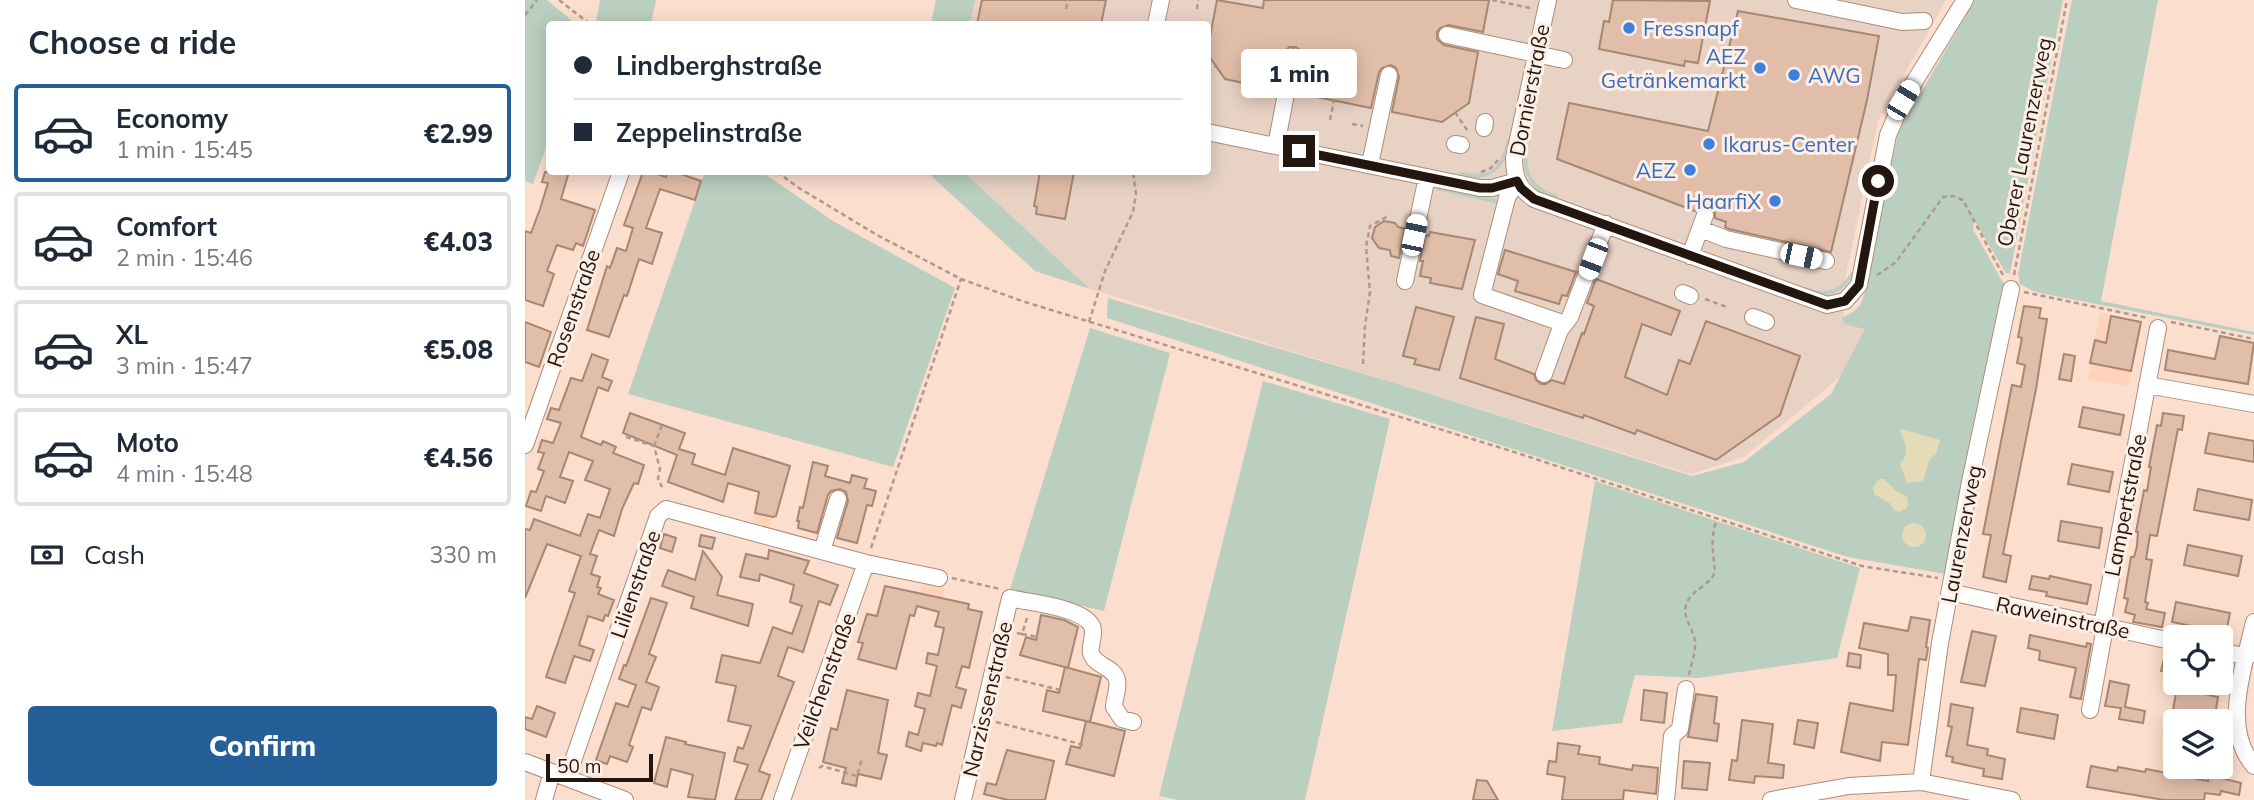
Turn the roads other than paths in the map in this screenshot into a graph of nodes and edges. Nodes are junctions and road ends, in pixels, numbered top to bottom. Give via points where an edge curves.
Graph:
1 (1161, 0) edge
2 (1796, 0) edge
3 (1965, 0) edge
4 (1546, 5) edge
5 (1157, 21) edge
6 (1944, 34) junction
7 (1447, 35) dead end
8 (1535, 53) junction
9 (1293, 57) dead end
10 (1564, 60) dead end
11 (1389, 75) dead end
12 (1211, 133) edge
13 (1276, 146) junction
14 (1370, 164) junction
15 (620, 175) edge
16 (1427, 177) junction
17 (1517, 181) junction
18 (1606, 225) junction
19 (1691, 256) junction
20 (1826, 261) dead end
21 (1405, 281) dead end
22 (2012, 285) road end
23 (2159, 323) road end
24 (1565, 324) junction
25 (1544, 374) dead end
26 (2147, 385) junction
27 (2254, 404) edge
28 (525, 445) edge
29 (838, 499) dead end
30 (822, 551) junction
31 (866, 563) junction
32 (939, 578) road end
33 (1951, 587) junction
34 (2254, 622) edge
35 (2104, 626) junction
36 (2163, 639) edge
37 (2233, 654) edge
38 (2246, 657) junction
39 (1686, 689) road end
40 (2090, 710) dead end
41 (1133, 722) dead end
42 (1677, 760) dead end
43 (525, 762) edge
44 (2254, 766) edge
45 (560, 775) junction
46 (1921, 782) junction
47 (1823, 796) edge
48 (544, 800) edge
49 (625, 800) edge
50 (782, 800) edge
51 (963, 800) edge
52 (1665, 800) edge
53 (1672, 800) edge
54 (1771, 800) edge
55 (2012, 800) edge

1 - 5 street
2 - 6 street via 1902,22 1919,15
3 - 6 street
4 - 8 street, Dornierstraße
6 - 19 street via 1903,100 1888,135 1862,276 1845,301 1826,313
7 - 8 street
8 - 10 street
8 - 17 street, Dornierstraße via 1514,158
9 - 13 street
11 - 14 street
12 - 13 street
13 - 14 street
14 - 16 street
15 - 28 street, Rosenstraße
16 - 17 street via 1480,188
16 - 21 street via 1425,213
17 - 18 street via 1534,199
17 - 24 street via 1507,198 1482,295
18 - 19 street
18 - 24 street
19 - 20 street via 1703,222 1726,239
22 - 33 street, Laurenzerweg
23 - 26 street, Lampertstraße
24 - 25 street
26 - 27 street
26 - 35 street, Lampertstraße
29 - 30 street
30 - 31 street, Lilienstraße
30 - 45 street, Lilienstraße via 666,509 658,516
31 - 32 street, Lilienstraße
31 - 50 street, Veilchenstraße
33 - 35 street, Raweinstraße
33 - 46 street, Laurenzerweg
34 - 38 street
35 - 36 street, Raweinstraße
35 - 40 street, Lampertstraße
37 - 38 street
38 - 44 street via 2236,730
39 - 52 street via 1680,729 1672,736
41 - 51 street, Narzissenstraße via 1122,719 1114,708 1118,680 1094,658 1093,631 1087,620 1076,613 1010,598
42 - 53 street
43 - 45 street
45 - 48 street
45 - 49 street
46 - 47 street via 1884,783
46 - 55 street
47 - 54 street

